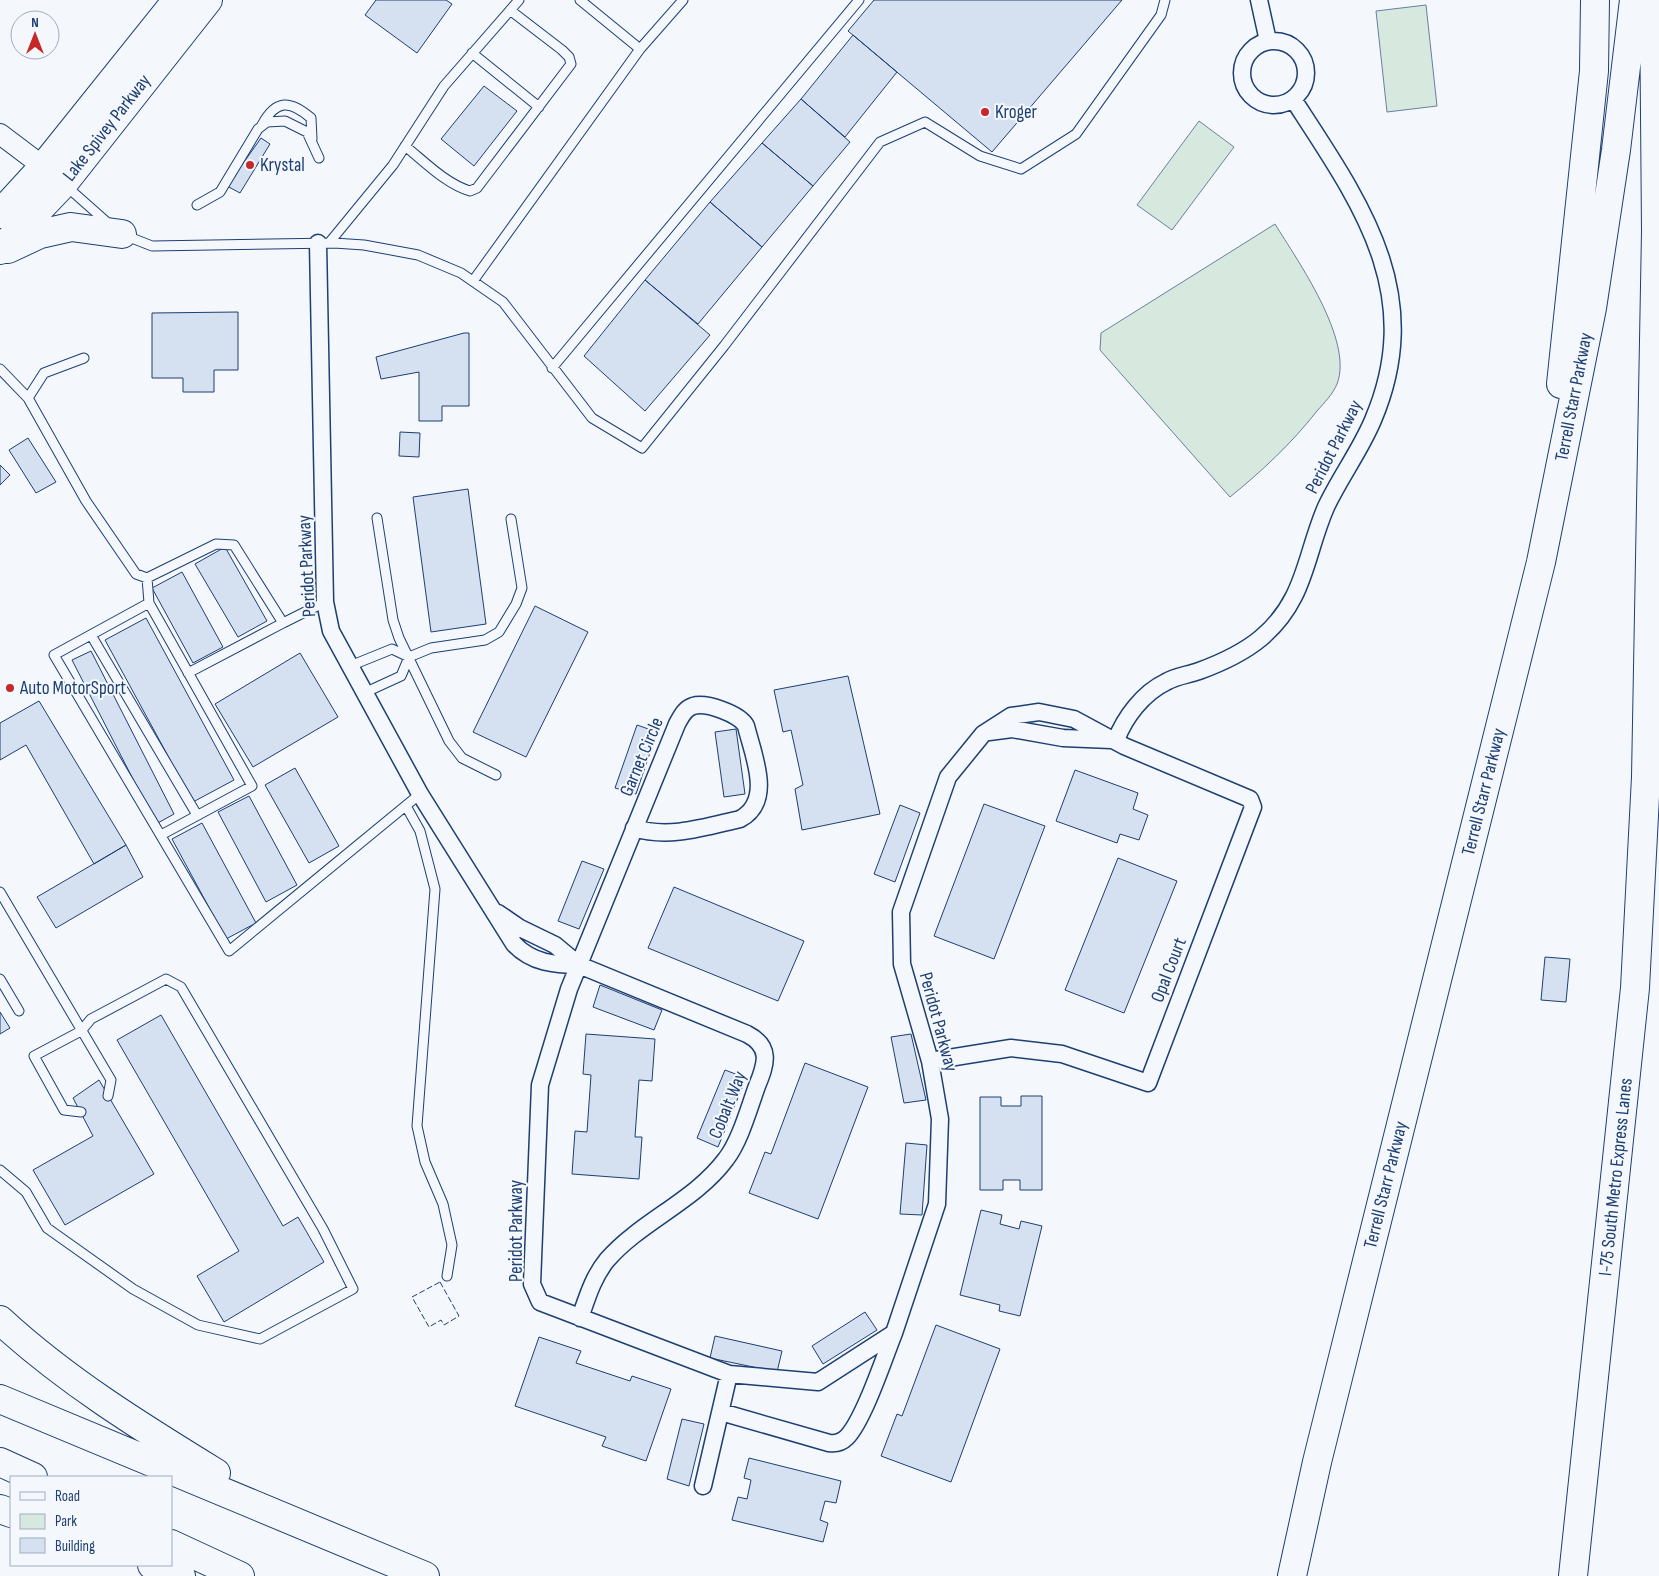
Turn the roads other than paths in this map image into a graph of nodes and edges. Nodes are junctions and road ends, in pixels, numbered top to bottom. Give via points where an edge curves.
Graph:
1 (177, 0) edge
2 (208, 0) edge
3 (519, 0) edge
4 (580, 0) edge
5 (682, 0) edge
6 (859, 0) edge
7 (1165, 0) edge
8 (1259, 0) edge
9 (1595, 0) edge
10 (1634, 0) edge
11 (1654, 0) edge
12 (510, 10) junction
13 (1268, 41) junction
14 (640, 49) junction
15 (472, 53) junction
16 (1292, 99) junction
17 (538, 107) junction
18 (261, 127) junction
19 (0, 134) edge
20 (312, 142) junction
21 (405, 146) junction
22 (319, 158) dead end
23 (54, 175) junction
24 (197, 206) dead end
25 (0, 214) edge
26 (122, 234) junction
27 (323, 243) junction
28 (0, 251) edge
29 (473, 282) junction
30 (84, 358) dead end
31 (552, 368) junction
32 (0, 369) edge
33 (28, 398) junction
34 (377, 518) dead end
35 (511, 519) dead end
36 (1541, 562) junction
37 (147, 578) junction
38 (325, 602) junction
39 (149, 603) junction
40 (283, 623) junction
41 (91, 635) junction
42 (1659, 648) edge
43 (410, 657) junction
44 (350, 666) junction
45 (188, 672) junction
46 (364, 693) junction
47 (1116, 740) junction
48 (496, 775) dead end
49 (1646, 778) junction
50 (420, 794) junction
51 (406, 806) junction
52 (197, 815) junction
53 (634, 828) junction
54 (161, 835) junction
55 (0, 892) edge
56 (579, 965) junction
57 (0, 979) edge
58 (19, 1011) dead end
59 (81, 1031) junction
60 (930, 1062) junction
61 (108, 1096) dead end
62 (81, 1112) dead end
63 (0, 1170) edge
64 (447, 1276) dead end
65 (580, 1318) junction
66 (0, 1320) edge
67 (894, 1333) junction
68 (729, 1374) junction
69 (0, 1398) edge
70 (721, 1412) junction
71 (0, 1462) edge
72 (31, 1476) edge
73 (702, 1486) dead end
74 (288, 1517) junction
75 (172, 1544) edge
76 (155, 1566) edge
77 (181, 1576) edge
78 (240, 1576) edge
79 (425, 1576) edge
80 (1292, 1576) edge
81 (1573, 1576) edge

1 - 23 highway, Lake Spivey Parkway
2 - 23 highway, Lake Spivey Parkway
3 - 12 lane
4 - 14 lane
5 - 14 lane
6 - 31 lane
7 - 31 lane via 1161,15 1076,134 1021,169 980,156 925,122 880,142 642,448 592,418
8 - 13 street
9 - 36 highway via 1594,71
10 - 36 highway, Terrell Starr Parkway via 1592,308
11 - 49 highway via 1656,231
12 - 15 lane
12 - 17 lane via 569,57 571,64
13 - 16 street via 1278,41 1295,48 1306,65 1304,84
13 - 16 street via 1258,45 1245,60 1243,80 1247,90 1263,103
14 - 29 lane
15 - 17 lane
15 - 21 lane via 444,86
16 - 47 street, Peridot Parkway via 1341,172 1379,248 1392,317 1390,359 1384,387 1367,433 1326,507 1300,586 1280,618 1262,638 1240,653 1158,686 1133,710
17 - 21 lane via 478,188 470,192 447,180
18 - 20 lane via 267,122 285,121 307,132
18 - 20 lane via 273,109 281,104 297,106 311,118
18 - 24 lane via 220,192
19 - 23 street
20 - 22 lane
21 - 27 lane via 393,165
23 - 25 highway, Lake Spivey Parkway
23 - 26 lane
23 - 28 highway, Lake Spivey Parkway
26 - 27 lane via 152,246
26 - 28 highway via 71,227 40,234
27 - 29 lane via 364,245 418,255 461,273
27 - 38 street, Peridot Parkway
29 - 31 lane via 503,302
30 - 33 lane via 44,373
32 - 33 lane
33 - 37 lane via 86,501 136,574
34 - 43 lane via 393,620
35 - 43 lane via 522,588 499,632 485,640 431,648
36 - 80 highway, Terrell Starr Parkway via 1317,1462
37 - 39 lane
37 - 40 lane via 216,544 234,546
38 - 40 lane
38 - 44 street, Peridot Parkway via 331,631
39 - 41 lane
39 - 45 lane
40 - 45 lane
41 - 52 lane
41 - 54 lane via 54,655
42 - 49 highway
43 - 44 lane via 392,649
43 - 46 lane via 401,676
43 - 48 lane via 449,741 462,758
44 - 46 street, Peridot Parkway
45 - 52 lane via 252,786
46 - 50 street, Peridot Parkway
47 - 60 street, Peridot Parkway via 1074,719 1039,712 1011,716 983,734 948,778 901,912 902,964
47 - 60 street, Opal Court via 1250,799 1253,807 1148,1083 1062,1054 1011,1048
49 - 81 highway, I-75 South Metro Express Lanes via 1635,988
50 - 51 lane
50 - 56 street, Peridot Parkway via 518,949 550,965
51 - 54 lane via 229,951
51 - 64 lane via 420,831 435,889 417,1126 425,1162 443,1204 452,1245
52 - 54 lane
53 - 53 street, Garnet Circle via 677,724 686,710 703,705 742,720 759,789 758,800 750,813 740,819 674,833 654,834
53 - 56 street, Garnet Circle
55 - 59 lane
56 - 65 street, Peridot Parkway via 540,1085 532,1284 540,1302
56 - 65 street, Cobalt Way via 747,1034 761,1044 765,1055 763,1072 728,1156 709,1178 608,1260 593,1281
57 - 58 lane
59 - 61 lane via 111,1080
59 - 62 lane via 34,1056 64,1110
59 - 63 lane via 91,1019 166,979 181,987 323,1229 353,1289 260,1339 198,1326 133,1289 47,1228 26,1192
60 - 67 street, Peridot Parkway via 940,1119 936,1204
65 - 68 street, Peridot Parkway
66 - 74 highway via 55,1366 136,1424
67 - 68 street, Peridot Parkway via 818,1382
67 - 70 street, Peridot Parkway via 857,1424 839,1442 829,1444
68 - 70 street
69 - 74 highway
70 - 73 street
71 - 72 highway
74 - 79 highway
75 - 78 highway
76 - 77 highway

